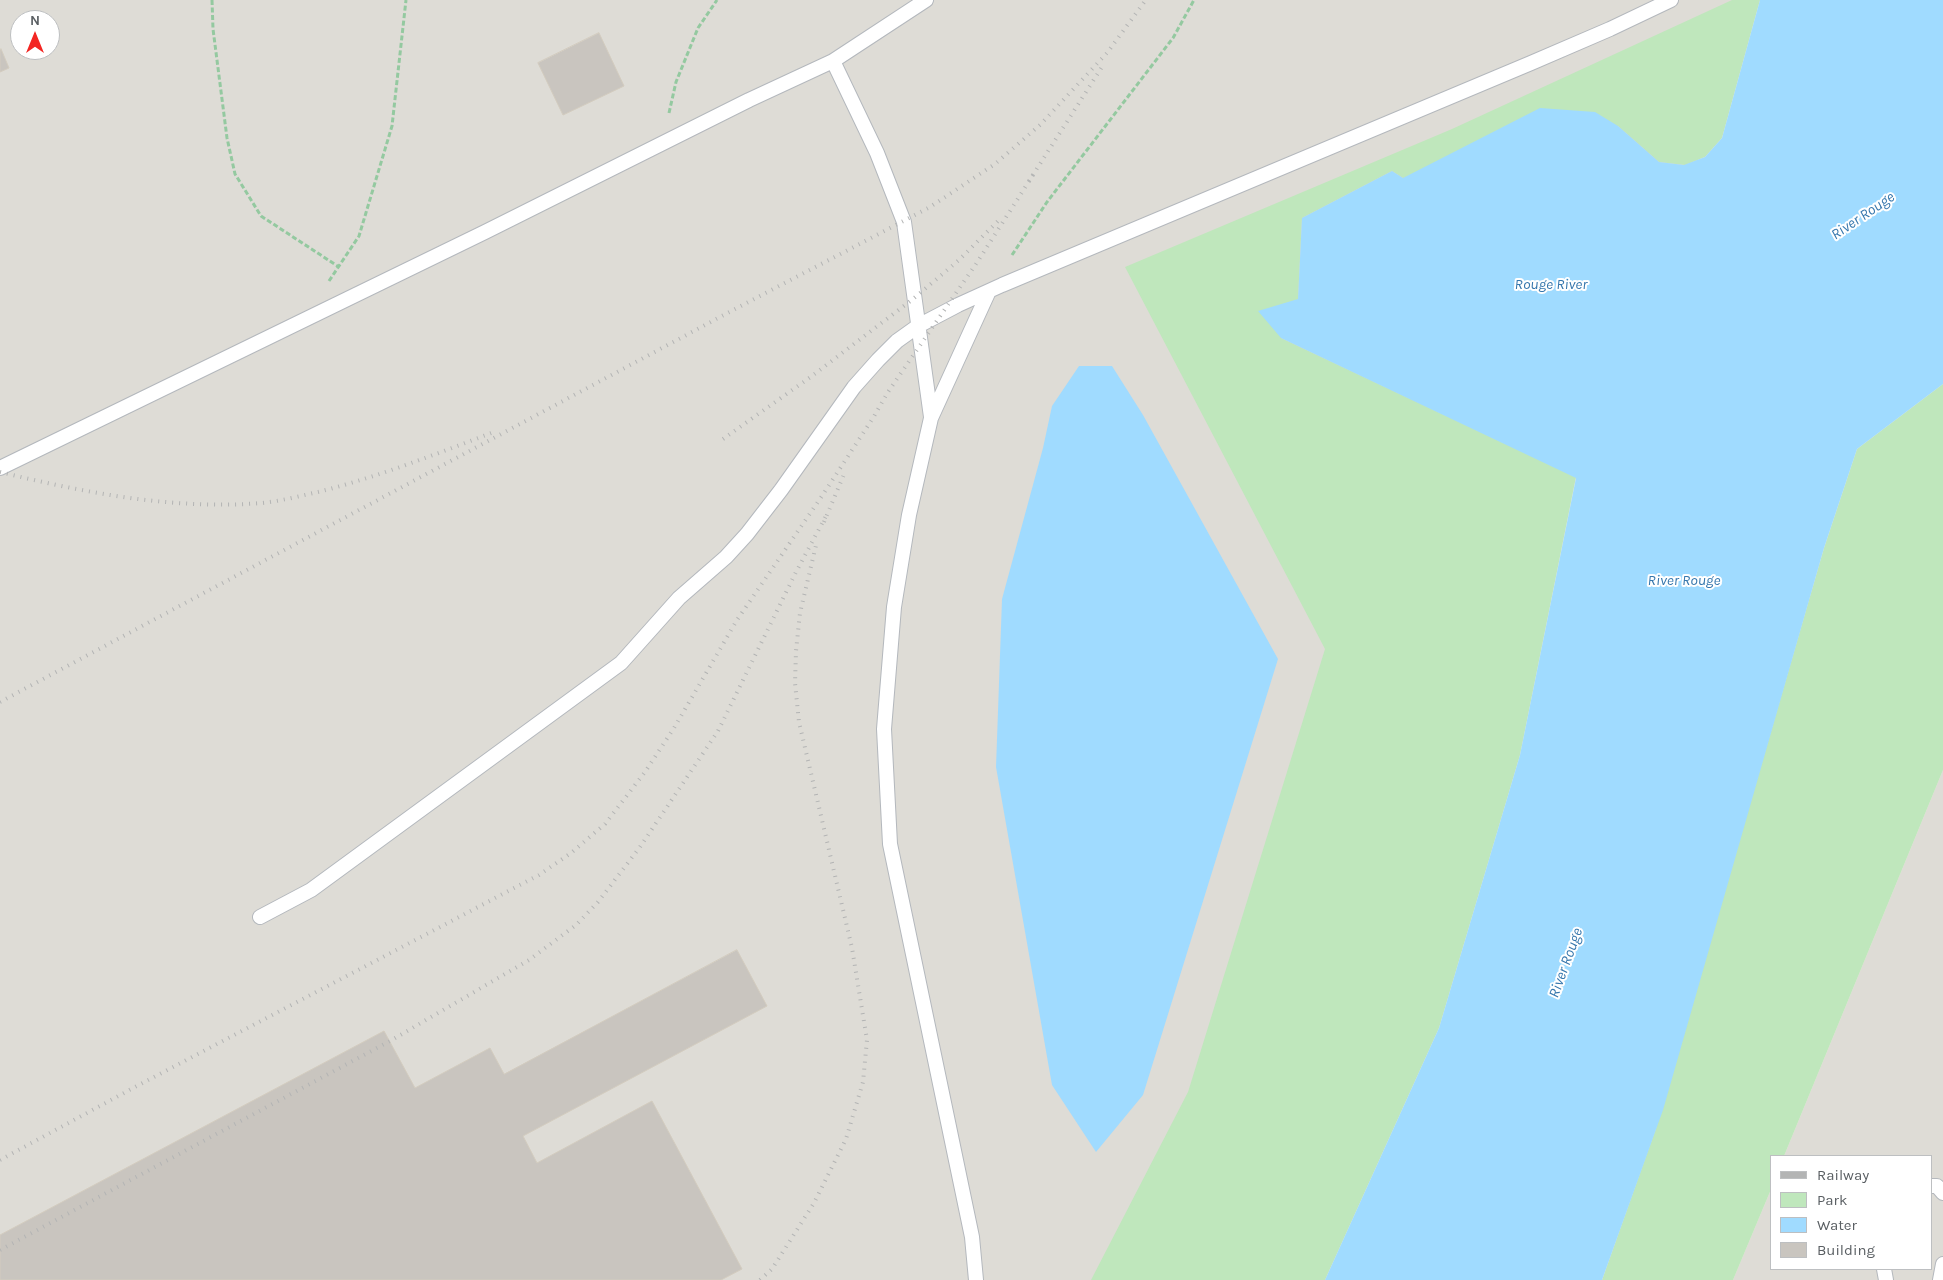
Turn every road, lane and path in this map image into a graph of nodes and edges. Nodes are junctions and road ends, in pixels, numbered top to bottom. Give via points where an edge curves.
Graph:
1 (212, 0) edge
2 (406, 0) edge
3 (717, 0) edge
4 (926, 0) edge
5 (1194, 0) edge
6 (1671, 0) edge
7 (833, 61) junction
8 (663, 144) junction
9 (1010, 258) dead end
10 (339, 266) junction
11 (328, 282) dead end
12 (989, 291) junction
13 (918, 326) junction
14 (931, 418) junction
15 (0, 468) edge
16 (260, 917) dead end
17 (1933, 1186) edge
18 (1943, 1193) edge
19 (1943, 1264) edge
20 (976, 1280) edge
21 (1940, 1280) edge

1 - 10 path via 212,29 235,174 261,216
2 - 10 path via 392,126 359,236
3 - 8 path via 698,28 676,82
4 - 7 lane
5 - 9 path via 1174,38 1047,202
6 - 12 lane via 1531,64
7 - 8 lane
7 - 13 lane via 877,153 904,222
8 - 15 lane
10 - 11 path
12 - 13 lane
12 - 14 lane
13 - 14 lane
13 - 16 lane via 897,341 854,387 747,534 726,557 678,598 620,663 311,890
14 - 20 lane via 909,515 894,607 884,728 886,776 890,844 970,1228
17 - 18 lane via 1938,1186
19 - 21 lane

